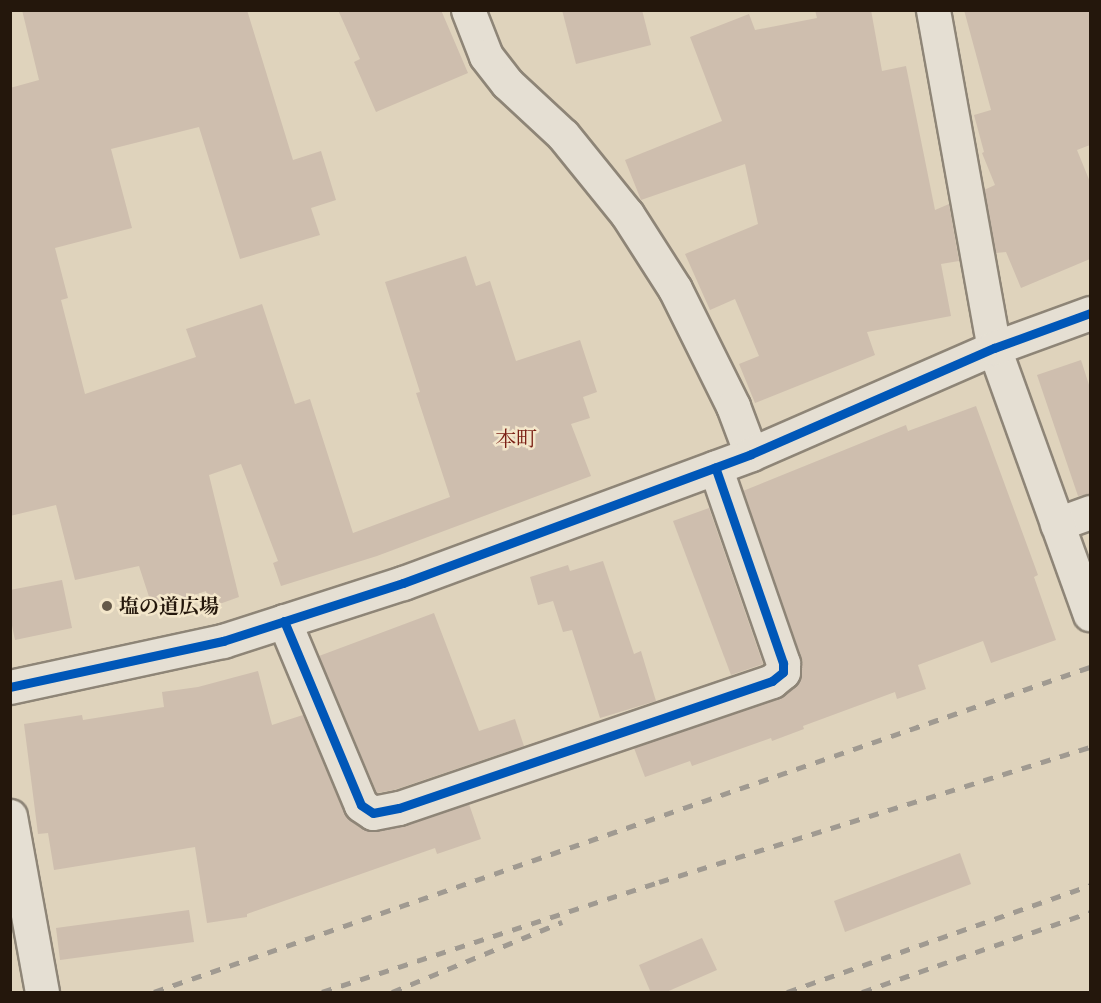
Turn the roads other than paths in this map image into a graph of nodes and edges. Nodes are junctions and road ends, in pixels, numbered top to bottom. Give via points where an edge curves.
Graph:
1 (468, 10) edge
2 (933, 10) edge
3 (1090, 313) edge
4 (994, 348) junction
5 (751, 454) junction
6 (715, 467) junction
7 (1090, 512) edge
8 (1057, 524) junction
9 (1090, 615) edge
10 (284, 621) junction
11 (10, 687) edge
12 (10, 816) edge
13 (42, 993) edge

1 - 5 street via 486,56 507,83 563,135 613,196 675,289 733,406
2 - 4 street
3 - 4 street
4 - 5 street
4 - 8 street
5 - 6 street
6 - 10 street via 403,583
6 - 10 street via 783,663 783,672 772,681 399,808 373,813 361,805
7 - 8 street
8 - 9 street
10 - 11 street via 223,641
12 - 13 street

